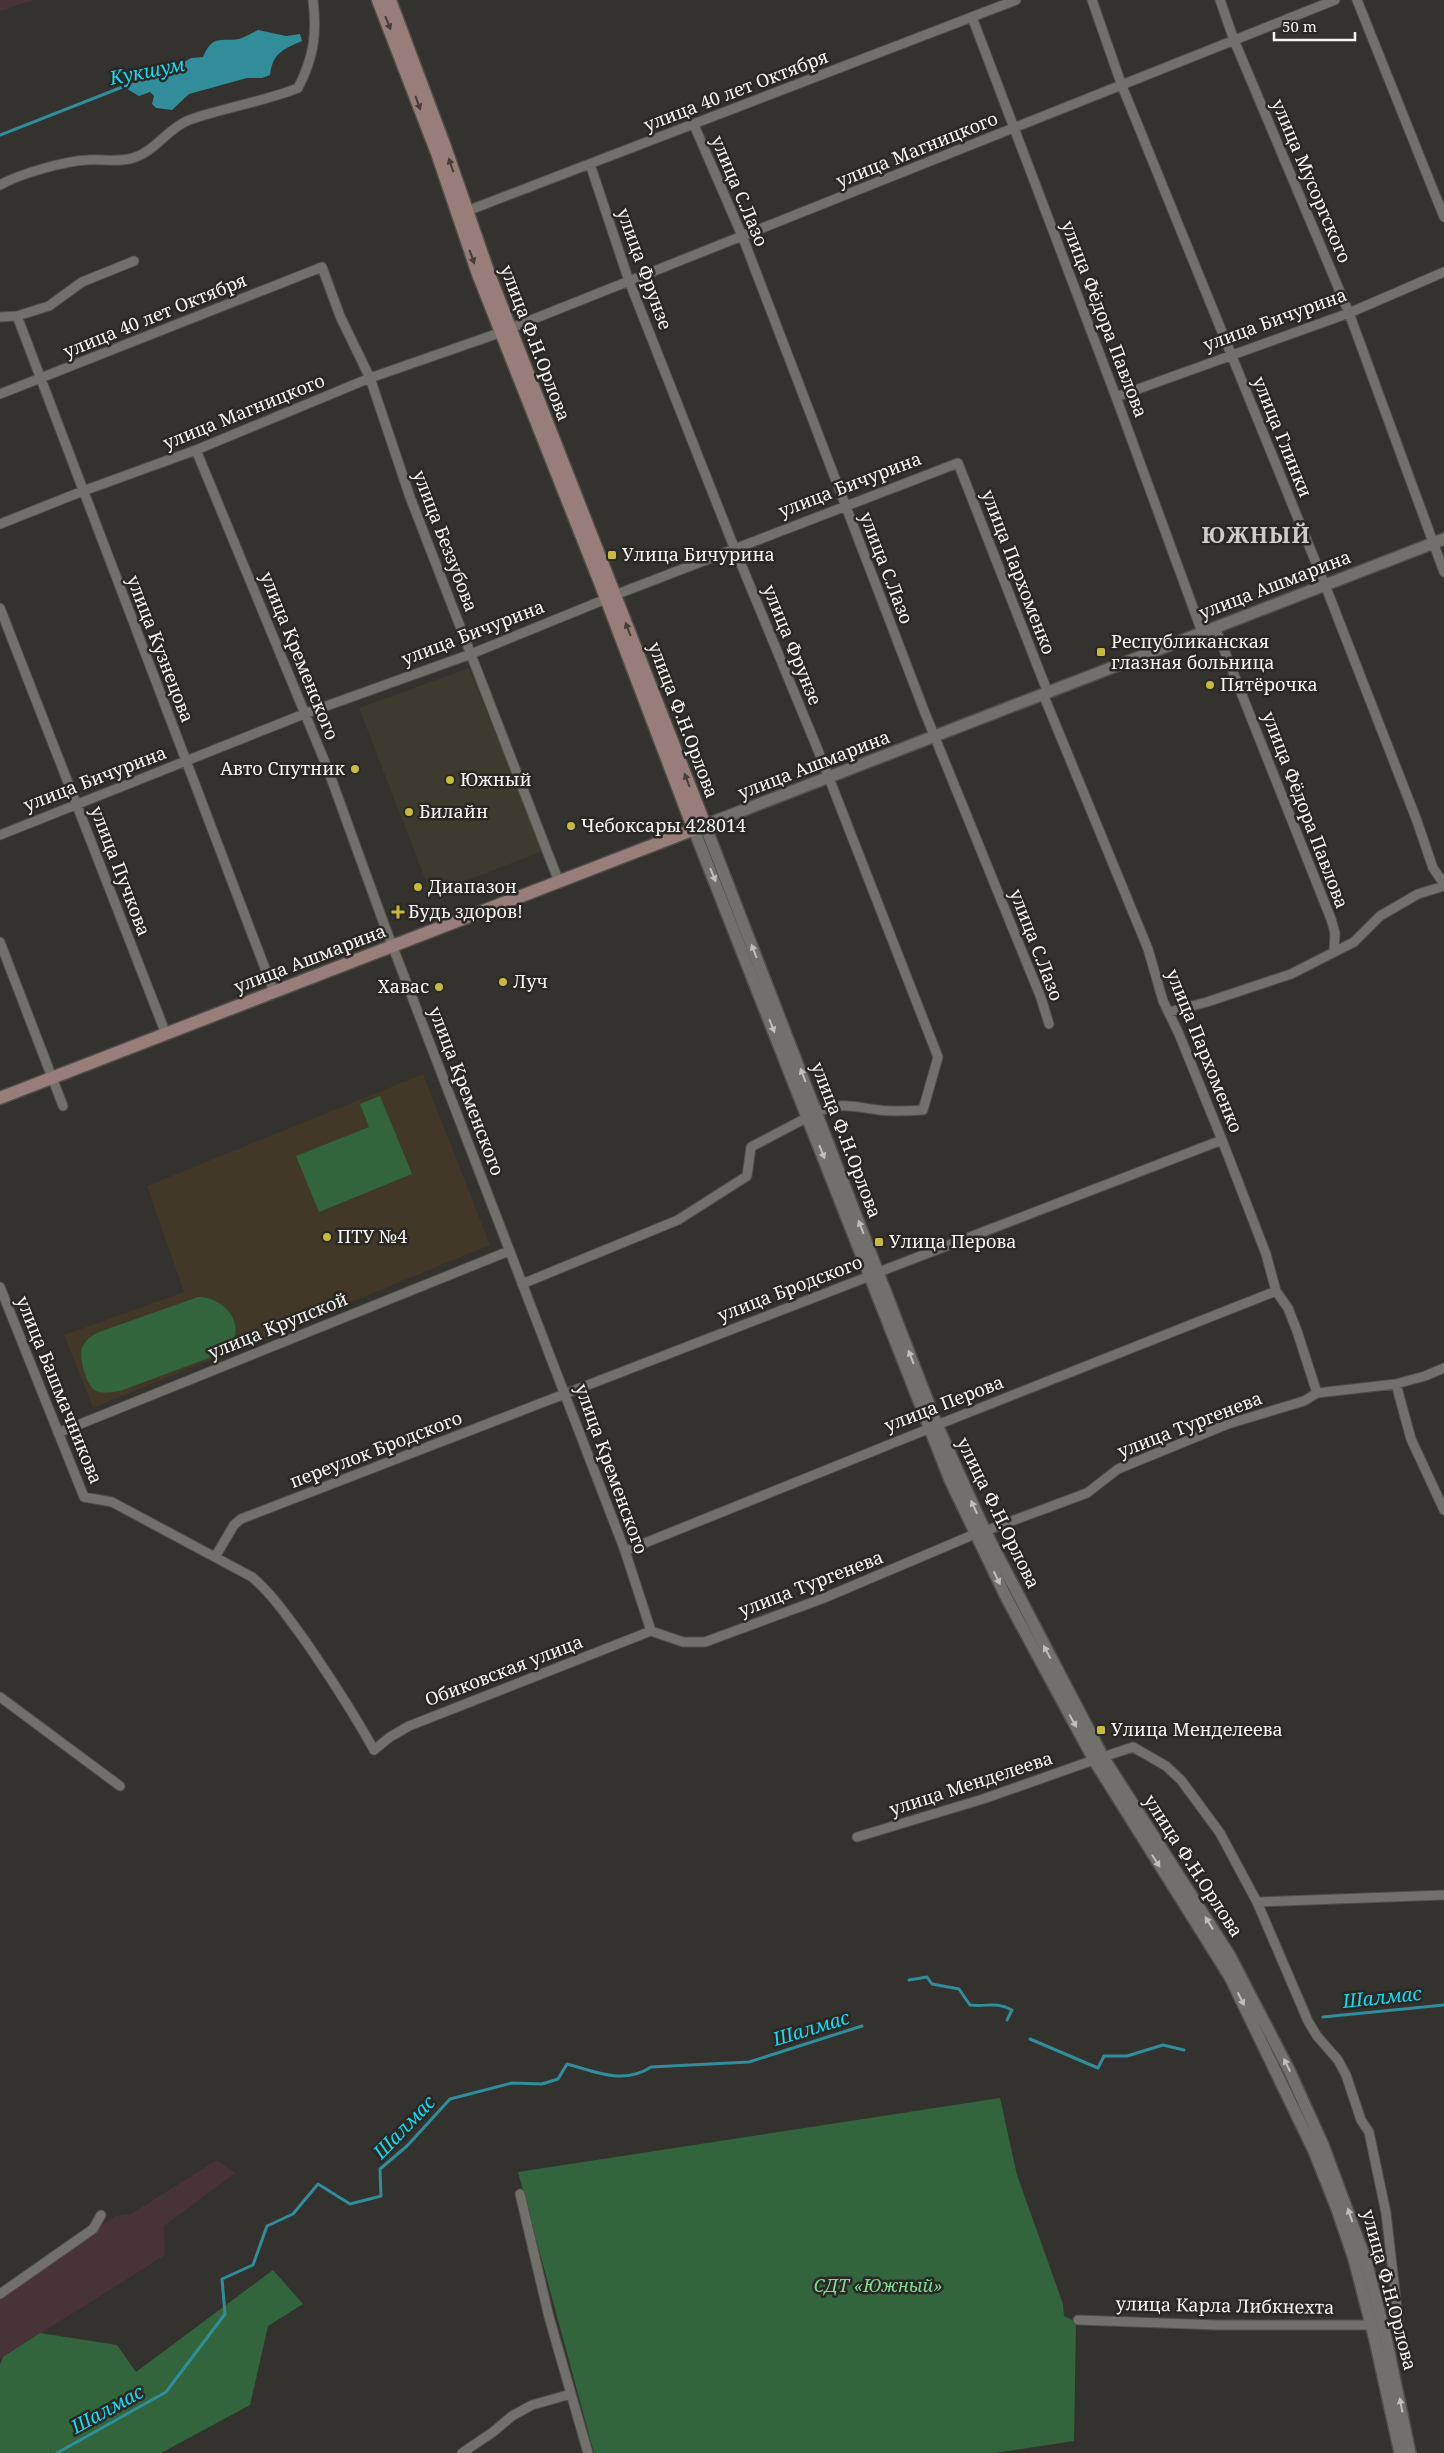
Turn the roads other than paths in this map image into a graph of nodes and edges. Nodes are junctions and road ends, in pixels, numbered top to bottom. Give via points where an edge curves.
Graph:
1 (313, 0) edge
2 (378, 0) edge
3 (390, 0) edge
4 (1016, 0) edge
5 (1092, 0) edge
6 (1220, 0) edge
7 (1335, 0) edge
8 (1357, 0) edge
9 (972, 18) junction
10 (1234, 40) junction
11 (1122, 86) junction
12 (694, 125) junction
13 (1014, 127) junction
14 (590, 164) junction
15 (0, 185) edge
16 (467, 211) junction
17 (1444, 217) edge
18 (743, 238) junction
19 (134, 262) dead end
20 (322, 268) joint
21 (1444, 272) edge
22 (629, 281) junction
23 (1349, 313) junction
24 (17, 316) junction
25 (0, 317) edge
26 (506, 330) junction
27 (1231, 354) junction
28 (40, 378) junction
29 (370, 378) junction
30 (0, 394) edge
31 (1116, 397) junction
32 (196, 450) junction
33 (958, 463) joint
34 (83, 491) junction
35 (844, 506) junction
36 (0, 524) edge
37 (1444, 538) edge
38 (1432, 543) junction
39 (734, 547) junction
40 (1444, 572) edge
41 (1325, 585) junction
42 (611, 597) junction
43 (0, 608) edge
44 (1215, 627) junction
45 (1202, 632) junction
46 (471, 654) junction
47 (1045, 693) junction
48 (304, 714) junction
49 (935, 736) junction
50 (186, 763) junction
51 (829, 778) junction
52 (76, 804) junction
53 (700, 828) junction
54 (0, 835) edge
55 (559, 882) junction
56 (1444, 885) edge
57 (0, 942) edge
58 (393, 946) junction
59 (1334, 951) junction
60 (274, 992) junction
61 (1169, 1012) junction
62 (1049, 1024) dead end
63 (166, 1034) junction
64 (52, 1078) junction
65 (0, 1098) edge
66 (63, 1106) dead end
67 (812, 1115) junction
68 (1222, 1140) junction
69 (510, 1251) junction
70 (875, 1274) junction
71 (522, 1284) junction
72 (0, 1287) edge
73 (1276, 1291) junction
74 (1444, 1368) edge
75 (1396, 1384) junction
76 (1317, 1393) junction
77 (566, 1395) junction
78 (932, 1427) junction
79 (58, 1433) junction
80 (1444, 1510) edge
81 (980, 1532) junction
82 (625, 1552) junction
83 (215, 1557) junction
84 (651, 1631) junction
85 (0, 1697) edge
86 (374, 1750) joint
87 (1099, 1759) junction
88 (120, 1786) dead end
89 (857, 1837) dead end
90 (1444, 1895) edge
91 (1257, 1902) junction
92 (520, 2194) dead end
93 (101, 2215) dead end
94 (0, 2294) edge
95 (1078, 2320) dead end
96 (1377, 2324) junction
97 (1400, 2335) dead end
98 (1381, 2339) junction
99 (571, 2394) junction
100 (462, 2453) edge
101 (588, 2453) edge
102 (1400, 2453) edge
103 (1410, 2453) edge

1 - 15 street via 316,28 308,67 298,88 271,99 187,121 149,151 130,159 70,162 12,178
2 -> 26 main road, улица Ф.Н.Орлова
16 -> 3 main road, улица Ф.Н.Орлова
4 - 9 street, улица 40 лет Октября
5 - 11 street, улица Глинки
6 - 10 street, улица Мусоргского
7 - 10 street, улица Магницкого
8 - 17 street
9 - 12 street, улица 40 лет Октября
9 - 13 street, улица Фёдора Павлова
10 - 11 street, улица Магницкого
10 - 23 street, улица Мусоргского
11 - 13 street, улица Магницкого
11 - 27 street, улица Глинки
12 - 14 street, улица 40 лет Октября
12 - 18 street, улица С.Лазо
13 - 18 street, улица Магницкого
13 - 31 street, улица Фёдора Павлова
14 - 16 street, улица 40 лет Октября
14 - 22 street, улица Фрунзе
16 - 26 main road, улица Ф.Н.Орлова
18 - 22 street, улица Магницкого
18 - 35 street, улица С.Лазо
19 - 24 street via 82,282 49,306
20 - 28 street, улица 40 лет Октября
20 - 29 street, улица Беззубова via 340,316
21 - 23 street, улица Бичурина
22 - 26 street, улица Магницкого
22 - 39 street, улица Фрунзе
23 - 27 street, улица Бичурина
23 - 38 street, улица Мусоргского
24 - 25 street
24 - 28 street, улица Кузнецова
26 - 29 street, улица Магницкого
26 - 42 main road, улица Ф.Н.Орлова
27 - 31 street, улица Бичурина
27 - 41 street, улица Глинки
28 - 30 street, улица 40 лет Октября
28 - 34 street, улица Кузнецова
29 - 32 street, улица Магницкого
29 - 46 street, улица Беззубова via 410,498
31 - 45 street, улица Фёдора Павлова
32 - 34 street, улица Магницкого
32 - 48 street, улица Кременского
33 - 35 street, улица Бичурина
33 - 47 street, улица Пархоменко
34 - 36 street, улица Магницкого
34 - 50 street, улица Кузнецова
35 - 39 street, улица Бичурина
35 - 49 street, улица С.Лазо
37 - 38 street, улица Ашмарина
38 - 40 street, улица Мусоргского
38 - 41 street, улица Ашмарина
39 - 42 street, улица Бичурина
39 - 51 street, улица Фрунзе
41 - 44 street, улица Ашмарина
41 - 56 street, улица Глинки via 1414,813 1432,868
42 - 46 street, улица Бичурина
42 - 53 main road, улица Ф.Н.Орлова
43 - 52 street, улица Пучкова
44 - 45 street, улица Ашмарина
44 - 59 street, улица Фёдора Павлова via 1331,920 1335,933
45 - 47 street, улица Ашмарина
46 - 48 street, улица Бичурина
46 - 55 street, улица Беззубова
47 - 49 street, улица Ашмарина
47 - 61 street, улица Пархоменко via 1148,949 1162,1001
48 - 50 street, улица Бичурина
48 - 58 street, улица Кременского via 328,767
49 - 51 street, улица Ашмарина
49 - 62 street, улица С.Лазо
50 - 52 street, улица Бичурина
50 - 60 street, улица Кузнецова
51 - 53 street, улица Ашмарина
51 - 67 street, улица Фрунзе via 938,1056 923,1110 878,1110 841,1105 830,1106
52 - 54 street, улица Бичурина
52 - 63 street, улица Пучкова
53 - 55 main road, улица Ашмарина
53 - 67 street, улица Ф.Н.Орлова
55 - 58 main road, улица Ашмарина
56 - 59 street via 1418,894 1380,916 1354,942
57 - 64 street
58 - 60 main road, улица Ашмарина
58 - 69 street, улица Кременского
59 - 61 street via 1291,974
60 - 63 main road, улица Ашмарина
61 - 68 street, улица Пархоменко
63 - 64 main road, улица Ашмарина
64 - 65 main road, улица Ашмарина
64 - 66 street
67 - 70 street, улица Ф.Н.Орлова
67 - 71 street via 750,1147 747,1176 678,1220
68 - 70 street, улица Бродского
68 - 73 street, улица Пархоменко via 1266,1254
69 - 71 street, улица Кременского
69 - 79 street, улица Крупской
70 - 77 street, улица Бродского
70 - 78 street, улица Ф.Н.Орлова
71 - 77 street, улица Кременского
72 - 79 street, улица Башмачникова
73 - 76 street, улица Пархоменко via 1288,1308
73 - 78 street, улица Перова
74 - 75 street, улица Тургенева
75 - 76 street, улица Тургенева
75 - 80 street via 1411,1439
76 - 81 street, улица Тургенева via 1304,1401 1228,1424 1118,1469 1087,1493
77 - 82 street, улица Кременского
77 - 83 street, переулок Бродского via 241,1519
78 - 81 street, улица Ф.Н.Орлова
78 - 82 street, улица Перова
79 - 83 street, улица Башмачникова via 84,1497 112,1502
81 - 84 street, улица Тургенева via 824,1598 705,1642 684,1642
81 - 87 street, улица Ф.Н.Орлова via 1042,1666
82 - 84 street, улица Кременского
83 - 86 street, улица Башмачникова via 260,1583 292,1622 346,1700
84 - 86 street, Обиковская улица via 409,1726
85 - 88 street
87 - 89 street, улица Менделеева
87 - 91 street, улица Менделеева via 1133,1747 1166,1766 1181,1780 1220,1833
87 - 96 street, улица Ф.Н.Орлова via 1230,1977 1337,2208
90 - 91 street
91 - 97 street via 1308,2021 1338,2060 1361,2120 1369,2132 1386,2213
92 - 99 street
93 - 94 street via 93,2229
95 - 96 street, улица Карла Либкнехта via 1217,2325
96 - 98 street, улица Ф.Н.Орлова
98 - 102 street, улица Ф.Н.Орлова
103 -> 98 street, улица Ф.Н.Орлова
99 - 100 street via 532,2405
99 - 101 street

